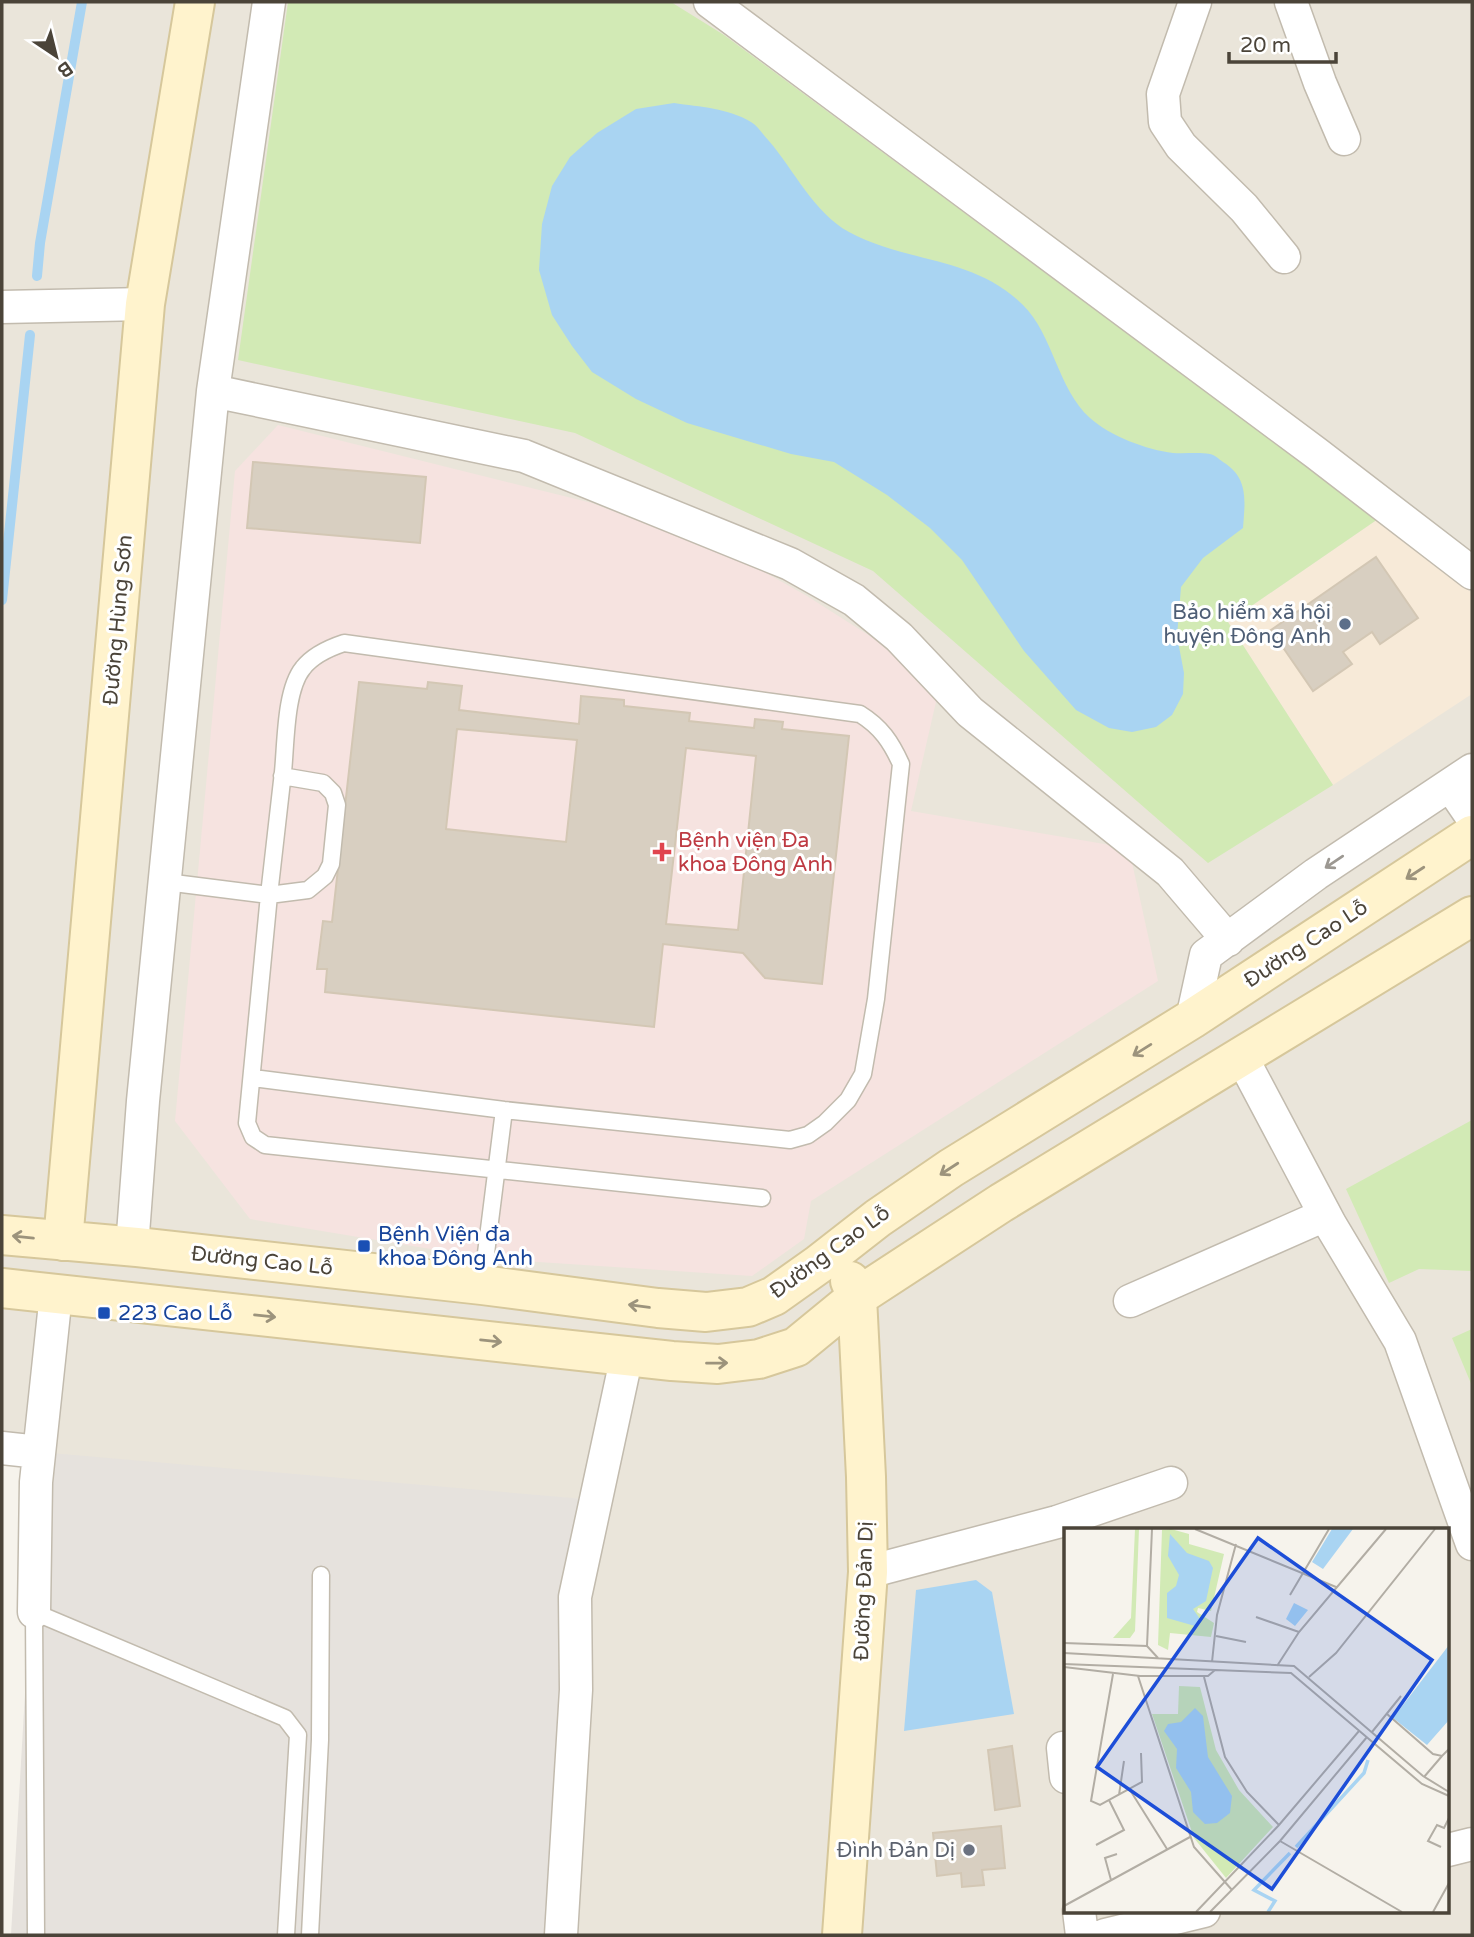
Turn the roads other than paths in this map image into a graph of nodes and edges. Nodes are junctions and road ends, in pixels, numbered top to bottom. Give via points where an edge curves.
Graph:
1 (195, 2) edge
2 (269, 2) edge
3 (710, 2) edge
4 (1195, 2) edge
5 (1291, 2) edge
6 (1344, 139) dead end
7 (1284, 257) dead end
8 (145, 304) junction
9 (2, 306) edge
10 (213, 391) junction
11 (1472, 573) edge
12 (282, 776) junction
13 (1461, 777) edge
14 (1472, 817) edge
15 (1472, 835) edge
16 (166, 882) junction
17 (269, 895) junction
18 (1472, 916) edge
19 (1228, 940) junction
20 (1192, 1019) junction
21 (1241, 1056) junction
22 (253, 1078) junction
23 (504, 1110) junction
24 (497, 1169) junction
25 (762, 1198) dead end
26 (1325, 1215) junction
27 (2, 1235) edge
28 (63, 1241) junction
29 (132, 1247) junction
30 (836, 1250) junction
31 (482, 1284) junction
32 (2, 1288) edge
33 (56, 1294) junction
34 (857, 1297) junction
35 (1130, 1301) dead end
36 (627, 1355) junction
37 (2, 1448) edge
38 (39, 1452) junction
39 (1171, 1483) dead end
40 (1472, 1544) edge
41 (868, 1572) junction
42 (321, 1575) dead end
43 (34, 1612) junction
44 (1472, 1844) edge
45 (1450, 1850) edge
46 (1079, 1912) edge
47 (1200, 1912) edge
48 (36, 1935) edge
49 (286, 1935) edge
50 (310, 1935) edge
51 (561, 1935) edge
52 (842, 1935) edge
53 (1082, 1935) edge
54 (1105, 1935) edge

1 - 8 main road, Đường Hùng Sơn
2 - 10 street
3 - 11 street
4 - 7 street via 1163,94 1165,122 1181,146 1244,208
5 - 6 street
8 - 9 street
8 - 28 main road, Đường Hùng Sơn
10 - 16 street
10 - 19 street via 524,456 790,564 854,600 899,637 970,712 1170,872
12 - 17 lane
12 - 17 lane via 323,783 333,793 337,805 331,863 325,876 308,890
12 - 23 lane via 294,683 303,667 324,650 344,643 860,714 877,725 891,743 901,764 876,999 863,1074 848,1100 825,1123 790,1140
13 - 14 street
13 -> 19 street via 1316,874
15 -> 20 main road, Đường Cao Lỗ
16 - 17 lane
16 - 29 street
17 - 22 lane
18 - 21 main road
19 - 20 street via 1206,955
20 -> 30 main road, Đường Cao Lỗ via 951,1168
21 - 26 street
21 - 34 main road
22 - 23 lane
22 - 24 lane via 247,1123 253,1137 265,1145
23 - 24 lane
24 - 25 lane
24 - 31 lane
26 - 35 street
26 - 40 street via 1400,1341
28 -> 27 main road, Đường Cao Lỗ
28 - 29 main road, Đường Cao Lỗ
29 - 31 main road, Đường Cao Lỗ
30 -> 31 main road, Đường Cao Lỗ via 774,1296 748,1307 706,1312
30 - 34 main road, Đường Đản Dị
32 - 33 main road
33 -> 36 main road
33 - 38 street
36 -> 34 main road via 718,1364 759,1359 796,1347
34 - 41 main road, Đường Đản Dị
36 - 51 street via 575,1597 576,1690
37 - 38 street
38 - 43 street
39 - 41 street via 1057,1522
41 - 52 main road, Đường Đản Dị
42 - 50 lane via 320,1740
43 - 48 lane
43 - 49 lane via 285,1718 298,1735
44 - 45 street
46 - 53 street
47 - 54 street

